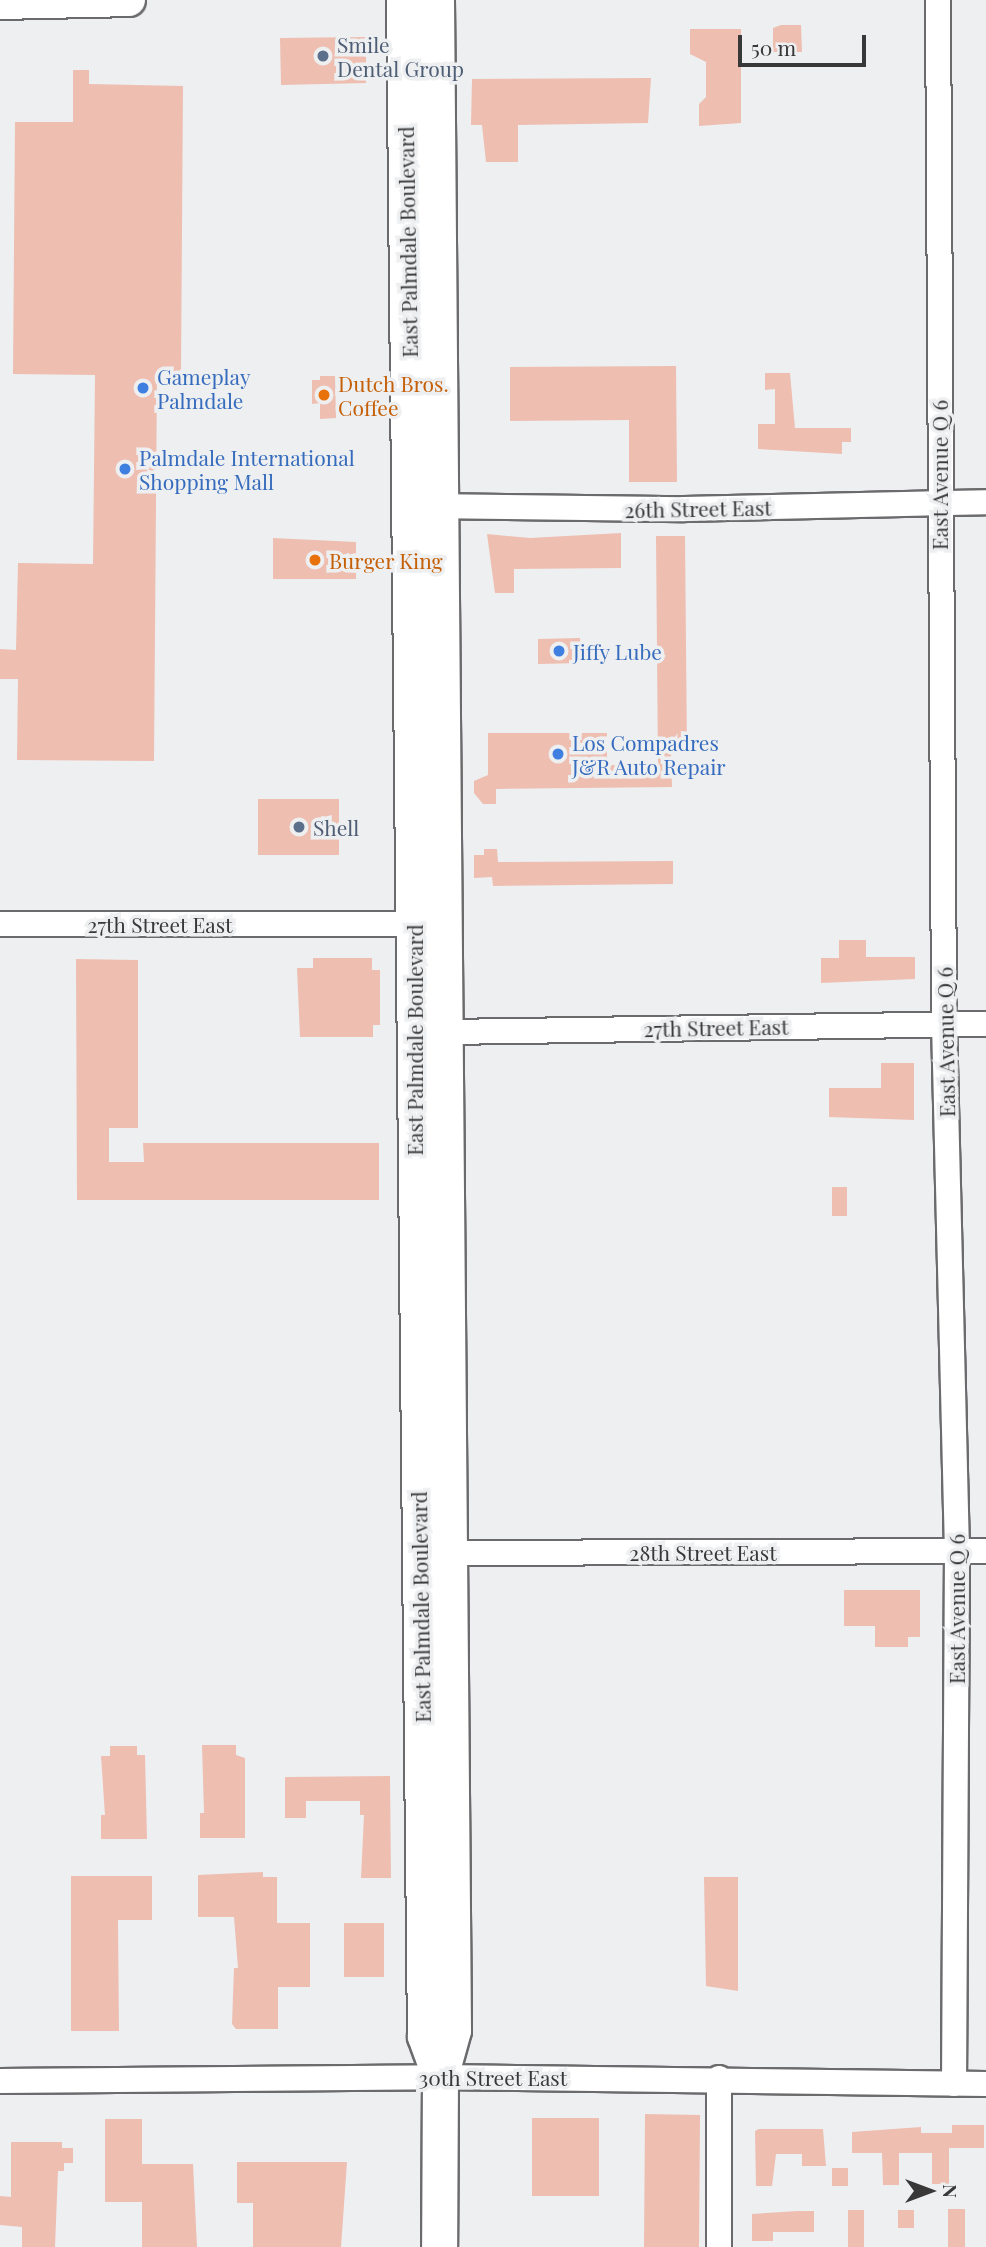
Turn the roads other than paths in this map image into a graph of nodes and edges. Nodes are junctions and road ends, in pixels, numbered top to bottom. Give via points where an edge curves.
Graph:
1 (129, 0) edge
2 (404, 0) edge
3 (436, 0) edge
4 (938, 0) edge
5 (0, 3) edge
6 (986, 502) edge
7 (939, 503) junction
8 (426, 506) junction
9 (0, 924) edge
10 (430, 924) junction
11 (944, 1023) junction
12 (986, 1024) edge
13 (446, 1032) junction
14 (957, 1551) junction
15 (986, 1551) edge
16 (450, 1553) junction
17 (440, 2077) junction
18 (719, 2078) junction
19 (0, 2081) edge
20 (954, 2084) junction
21 (986, 2084) edge
22 (439, 2247) edge
23 (719, 2247) edge

1 - 5 main road
2 - 8 highway, East Palmdale Boulevard
3 - 8 highway, East Palmdale Boulevard
4 - 7 street, East Avenue Q 6
6 - 7 street, 26th Street East
7 - 8 street, 26th Street East via 618,509
7 - 11 street, East Avenue Q 6
8 - 10 highway, East Palmdale Boulevard
9 - 10 street, 27th Street East
10 - 13 highway, East Palmdale Boulevard
10 - 17 highway, East Palmdale Boulevard via 425,2036
11 - 12 street, 27th Street East
11 - 13 street, 27th Street East
11 - 14 street, East Avenue Q 6
13 - 16 highway, East Palmdale Boulevard
14 - 15 street, 28th Street East
14 - 16 street, 28th Street East
14 - 20 street, East Avenue Q 6
16 - 17 highway, East Palmdale Boulevard via 453,2030
17 - 18 street, 30th Street East
17 - 19 street, 30th Street East
17 - 22 highway, East Palmdale Boulevard
18 - 20 street, 30th Street East
18 - 23 street
20 - 21 street, 30th Street East

